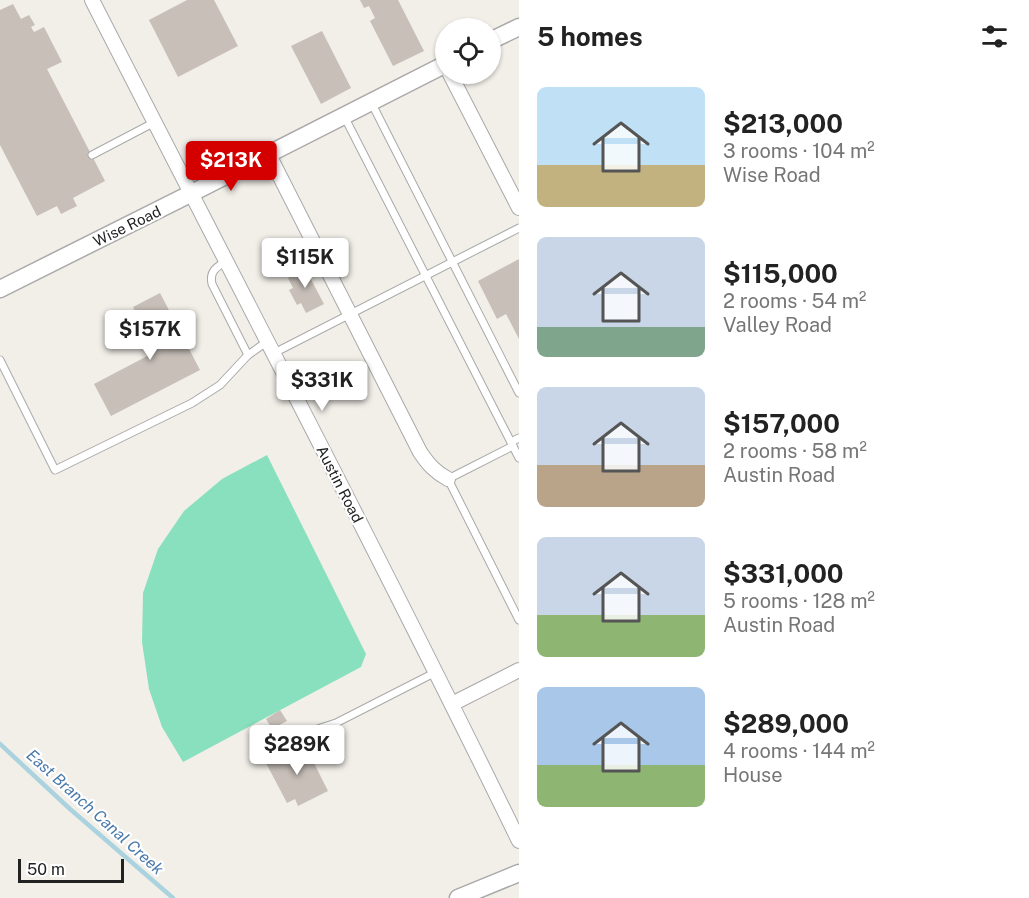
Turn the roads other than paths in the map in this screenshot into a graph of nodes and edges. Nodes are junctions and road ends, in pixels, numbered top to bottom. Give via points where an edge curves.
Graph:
1 (92, 0) edge
2 (519, 27) edge
3 (501, 36) edge
4 (435, 70) edge
5 (455, 84) edge
6 (370, 102) junction
7 (344, 116) junction
8 (155, 122) junction
9 (268, 153) junction
10 (92, 155) dead end
11 (191, 194) junction
12 (519, 208) edge
13 (519, 228) edge
14 (226, 261) junction
15 (452, 262) junction
16 (426, 276) junction
17 (0, 289) edge
18 (351, 314) junction
19 (271, 347) junction
20 (248, 355) junction
21 (0, 360) edge
22 (519, 393) edge
23 (519, 438) edge
24 (512, 444) junction
25 (519, 458) edge
26 (448, 479) junction
27 (519, 620) edge
28 (519, 670) edge
29 (436, 672) junction
30 (452, 704) junction
31 (271, 744) dead end
32 (519, 841) edge
33 (519, 873) edge
34 (458, 898) edge

1 - 8 street, Austin Road
2 - 3 street
4 - 6 street, Wise Road
5 - 12 street
6 - 7 street, Wise Road
6 - 15 lane
7 - 9 street, Wise Road
7 - 16 lane
8 - 10 lane
8 - 11 street, Austin Road
9 - 11 street, Wise Road
9 - 18 street
11 - 14 street, Austin Road
11 - 17 street, Wise Road
13 - 15 lane
14 - 19 street, Austin Road
14 - 20 lane via 213,270 212,284
15 - 16 lane
15 - 22 lane
16 - 18 lane
16 - 24 lane
18 - 19 lane
18 - 26 street via 420,452 436,473
19 - 20 lane
19 - 29 street, Austin Road
20 - 21 lane via 220,385 192,403 55,470
23 - 24 lane
24 - 25 lane
24 - 26 lane
26 - 27 lane
28 - 30 street
29 - 30 street, Austin Road
29 - 31 lane via 336,723
30 - 32 street, Austin Road
33 - 34 street

